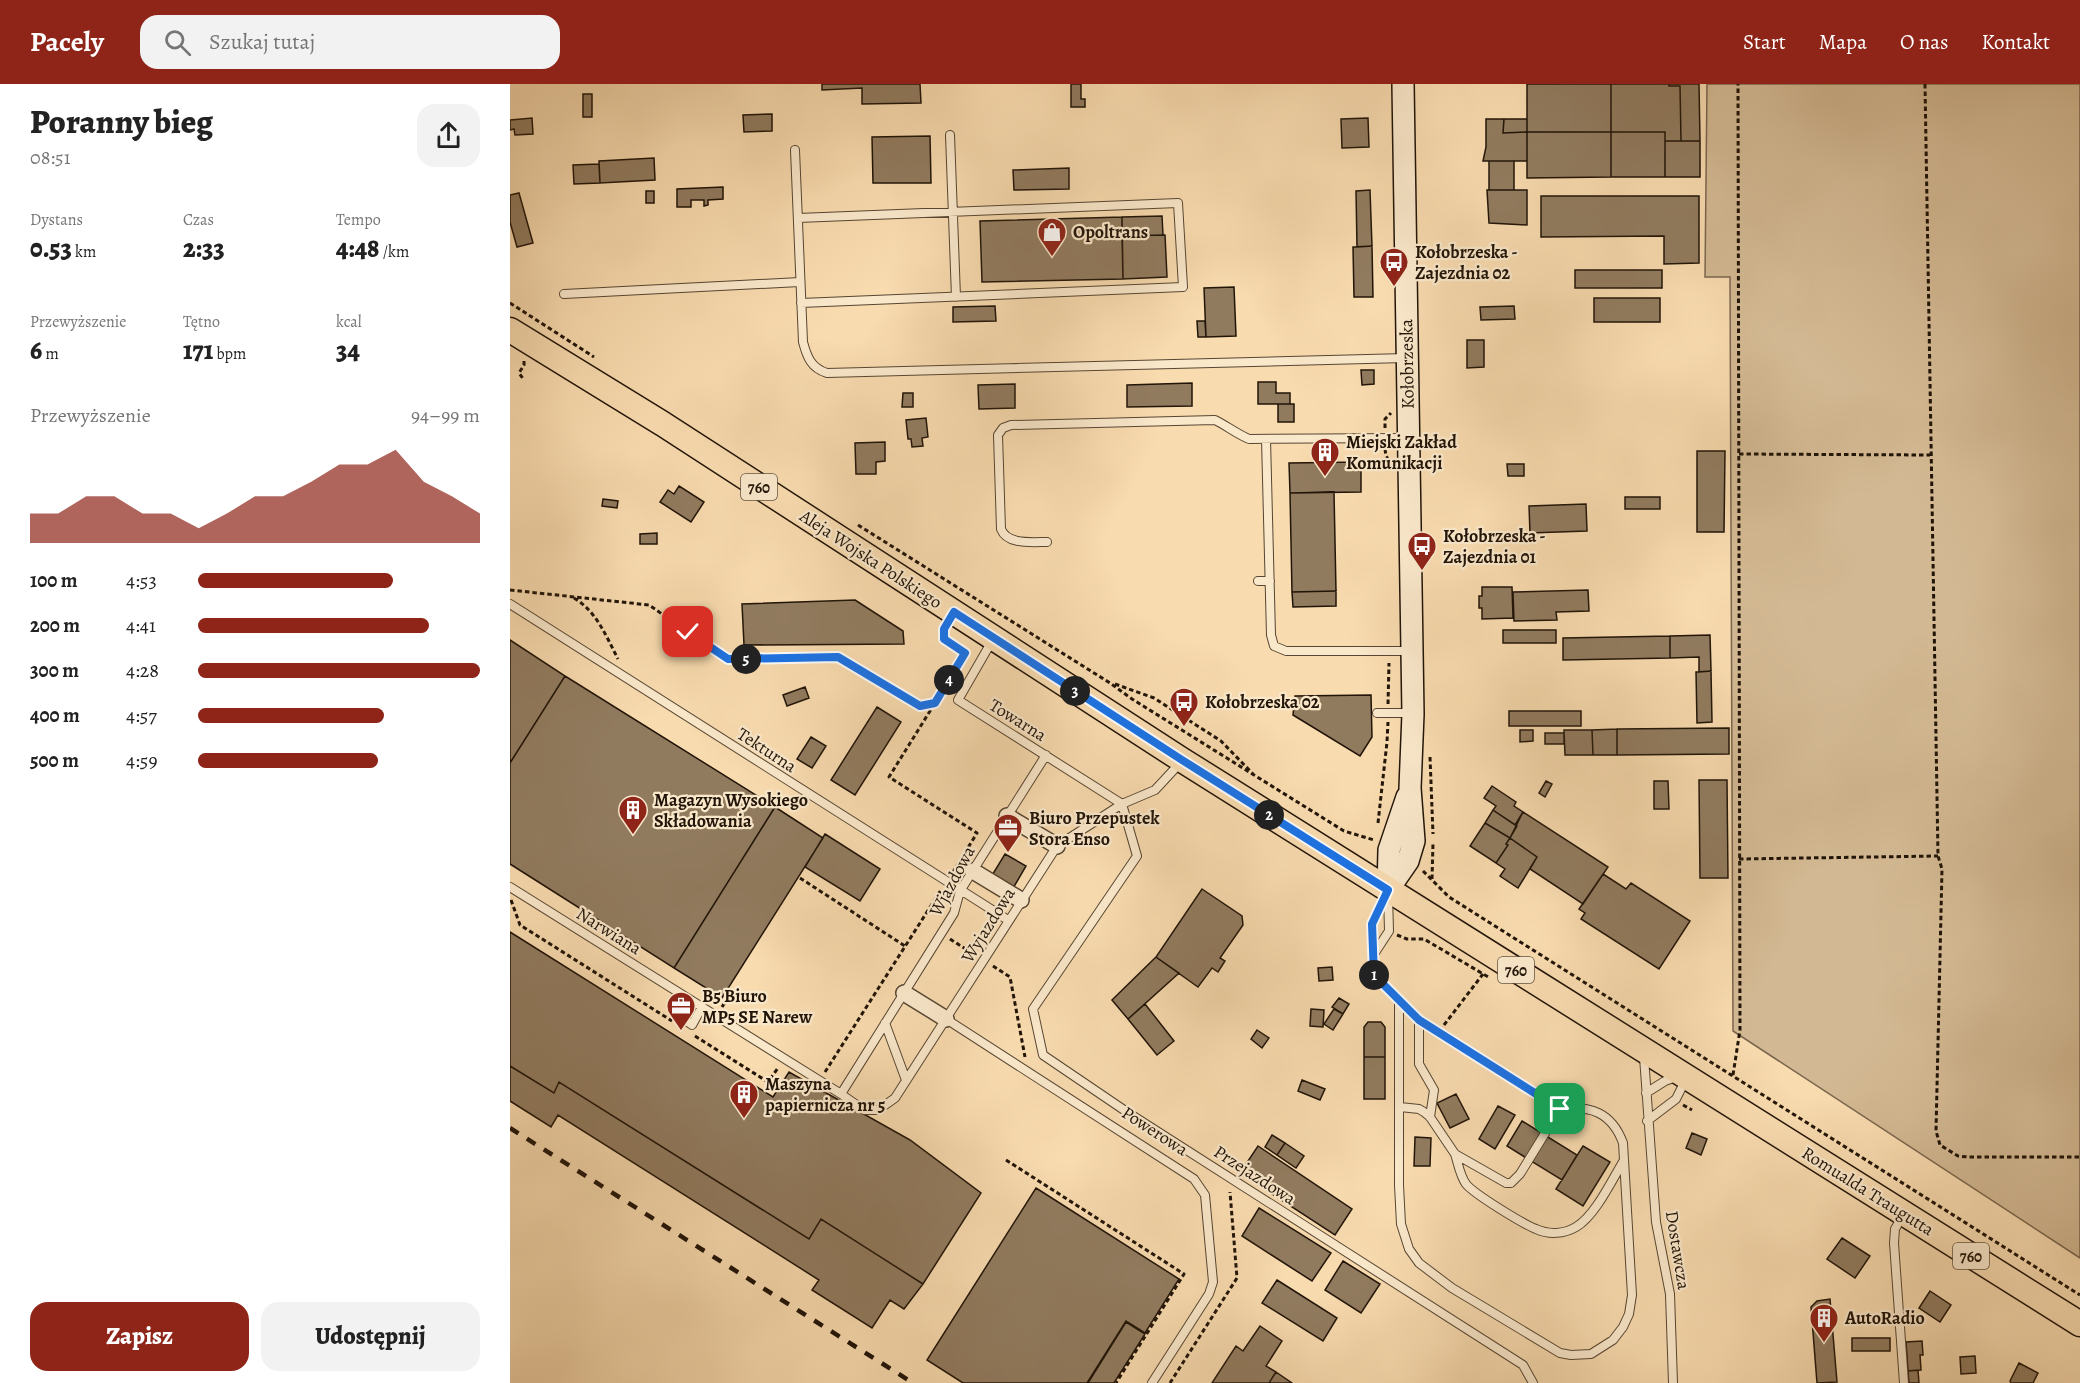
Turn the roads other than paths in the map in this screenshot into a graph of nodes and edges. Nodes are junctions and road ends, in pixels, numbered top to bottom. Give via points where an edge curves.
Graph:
1 (1403, 84) edge
2 (950, 135) dead end
3 (795, 150) dead end
4 (953, 212) junction
5 (798, 218) junction
6 (800, 282) junction
7 (564, 294) dead end
8 (956, 297) junction
9 (801, 303) junction
10 (510, 330) edge
11 (1407, 358) junction
12 (1408, 438) junction
13 (1266, 439) junction
14 (1047, 543) dead end
15 (1270, 580) junction
16 (1258, 581) dead end
17 (510, 603) edge
18 (994, 638) junction
19 (1412, 651) junction
20 (1377, 713) dead end
21 (1413, 714) junction
22 (1047, 755) junction
23 (1182, 760) junction
24 (1122, 804) junction
25 (1007, 816) junction
26 (1057, 846) junction
27 (972, 871) junction
28 (514, 889) edge
29 (1388, 890) junction
30 (960, 891) junction
31 (1021, 900) junction
32 (1008, 920) junction
33 (1374, 954) junction
34 (904, 993) junction
35 (692, 1000) junction
36 (1399, 1002) junction
37 (702, 1007) junction
38 (946, 1019) junction
39 (1419, 1020) junction
40 (885, 1023) junction
41 (1644, 1049) junction
42 (1688, 1077) junction
43 (906, 1080) junction
44 (1646, 1093) junction
45 (842, 1094) junction
46 (1400, 1107) junction
47 (1560, 1109) junction
48 (1430, 1118) junction
49 (1647, 1121) junction
50 (1455, 1154) junction
51 (1624, 1160) junction
52 (1904, 1214) junction
53 (2080, 1324) edge
54 (1152, 1383) edge
55 (1533, 1383) edge
56 (1673, 1383) edge
57 (1904, 1383) edge

1 - 11 street, Kołobrzeska
2 - 4 lane
3 - 5 lane
4 - 5 lane
4 - 8 lane
4 - 8 lane via 1178,203 1183,287
5 - 6 lane
6 - 7 lane
6 - 9 lane
8 - 9 lane
9 - 11 lane via 807,358 817,370 827,373
10 - 18 main road, Aleja Wojska Polskiego / 760
11 - 12 street, Kołobrzeska
12 - 13 lane
12 - 19 street, Kołobrzeska
13 - 14 lane via 1249,439 1215,420 1011,424 999,435 1001,529 1013,540
13 - 15 lane
15 - 16 lane
15 - 19 lane via 1274,646 1286,651
17 - 30 lane, Tekturna
18 - 22 lane, Towarna via 958,700
18 - 23 main road, Aleja Wojska Polskiego / 760
19 - 21 street, Kołobrzeska
20 - 21 lane
21 - 29 street, Kołobrzeska via 1410,788 1389,849
22 - 24 lane, Towarna
22 - 25 lane, Wjazdowa
23 - 24 lane, Wyjazdowa via 1155,790
23 - 29 main road, Aleja Wojska Polskiego / 760
24 - 26 lane, Wyjazdowa
24 - 55 lane, Przejazdowa via 1137,856 1033,1009 1043,1054 1523,1365
25 - 26 street
25 - 27 lane, Wjazdowa
26 - 31 lane, Wyjazdowa
27 - 30 lane, Wjazdowa
27 - 31 street
28 - 35 lane, Narwiana
29 - 33 lane via 1372,924
29 - 33 lane via 1389,931
29 - 41 main road, Aleja Wojska Polskiego / 760
30 - 32 lane, Tekturna
30 - 34 lane, Wjazdowa via 954,913
31 - 32 lane, Wyjazdowa
32 - 38 lane, Wyjazdowa
33 - 36 lane via 1374,975
34 - 38 street, Powerowa
34 - 40 lane, Wjazdowa
35 - 37 lane, Narwiana
35 - 37 lane via 682,1018 692,1024
36 - 39 lane
36 - 46 lane
37 - 45 lane, Narwiana
38 - 43 lane, Wyjazdowa
38 - 54 lane, Powerowa via 1194,1179 1206,1195 1213,1282
39 - 47 lane
39 - 48 lane via 1419,1064 1434,1090
40 - 43 lane
40 - 45 lane, Wjazdowa
41 - 42 main road, Aleja Wojska Polskiego / 760
41 - 44 lane, Dostawcza
42 - 44 lane via 1665,1081
42 - 49 lane via 1676,1100
42 - 52 main road, Romualda Traugutta / 760
43 - 45 lane, Wyjazdowa via 895,1098 878,1110 864,1110
44 - 49 lane, Dostawcza
46 - 48 lane via 1419,1109
46 - 51 lane via 1401,1224 1409,1249 1425,1268 1452,1288 1560,1353 1585,1356 1604,1347 1618,1334 1629,1314 1632,1295
47 - 50 lane via 1511,1183
47 - 51 lane via 1583,1108 1603,1115 1618,1130
48 - 50 lane
49 - 56 lane, Dostawcza via 1656,1222 1670,1294
50 - 51 lane via 1464,1180 1474,1192 1548,1233 1563,1233 1587,1220
52 - 53 main road, Romualda Traugutta / 760
52 - 57 lane via 1895,1229 1894,1243

